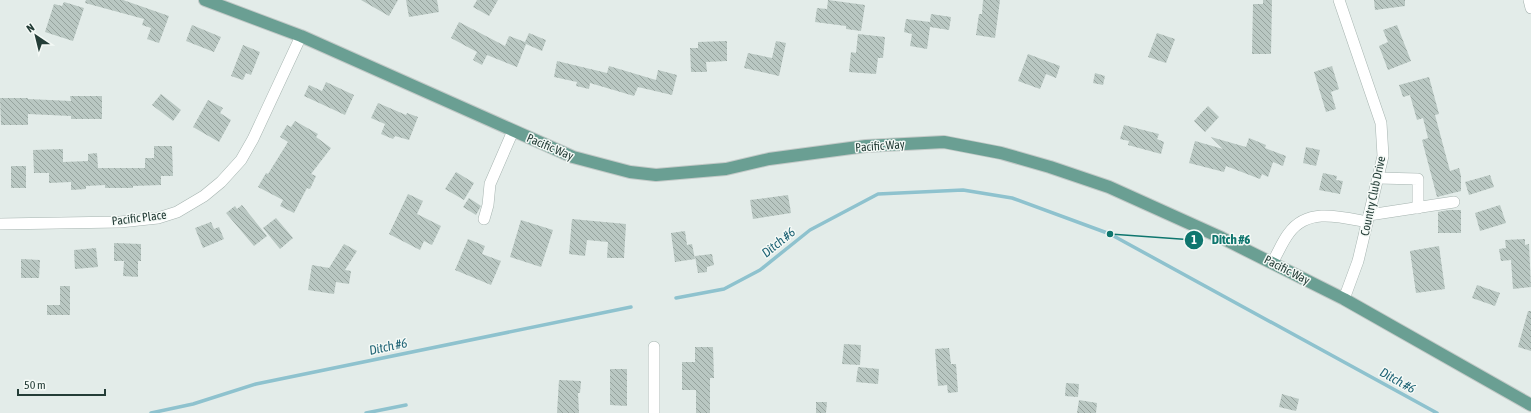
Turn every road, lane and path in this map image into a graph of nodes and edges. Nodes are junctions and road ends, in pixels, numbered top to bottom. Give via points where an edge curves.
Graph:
1 (205, 0) edge
2 (1339, 0) edge
3 (1529, 0) edge
4 (1531, 8) edge
5 (301, 36) junction
6 (514, 131) junction
7 (1378, 178) junction
8 (1454, 202) dead end
9 (1418, 208) junction
10 (484, 219) dead end
11 (1368, 219) junction
12 (0, 224) edge
13 (1272, 263) junction
14 (1344, 299) junction
15 (654, 347) dead end
16 (1531, 405) edge
17 (654, 413) edge

1 - 5 main road, Pacific Way
2 - 7 street, Country Club Drive via 1381,123 1383,156
3 - 4 street
5 - 6 main road, Pacific Way
5 - 12 street, Pacific Place via 253,139 240,160 221,182 204,196 177,212 158,218 120,222
6 - 10 street via 490,184
6 - 13 main road, Pacific Way via 573,157 630,172 656,175 734,168 769,159 866,146 944,142 1001,153 1110,187
7 - 9 street via 1418,179
7 - 11 street, Country Club Drive
8 - 9 street
9 - 11 street
11 - 13 street via 1312,217 1299,223 1289,233
11 - 14 street, Country Club Drive via 1358,261
13 - 14 main road, Pacific Way
14 - 16 main road, Pacific Way
15 - 17 street

